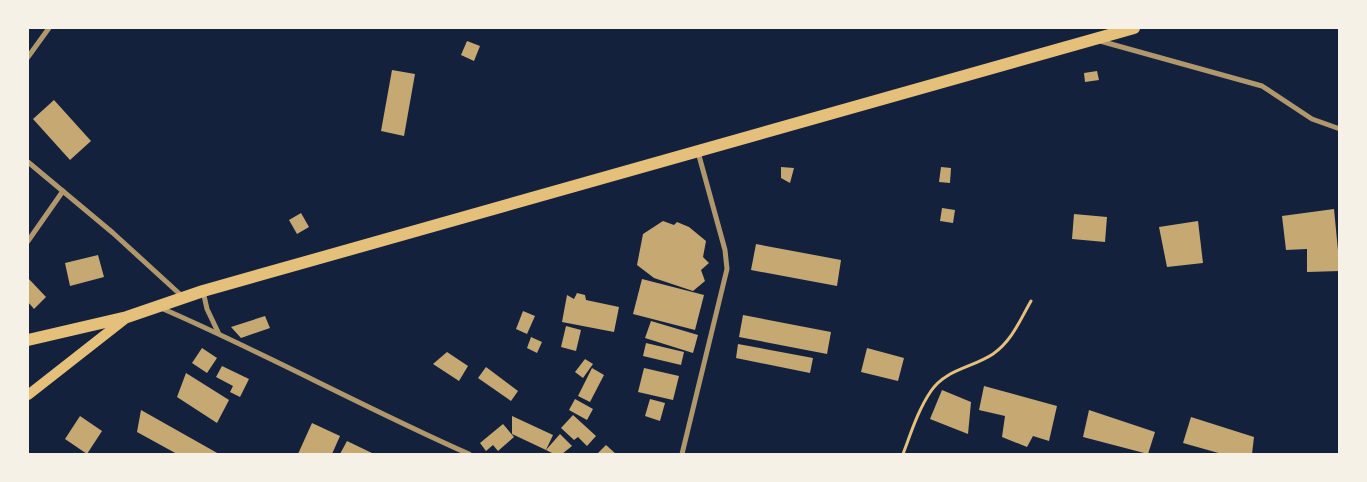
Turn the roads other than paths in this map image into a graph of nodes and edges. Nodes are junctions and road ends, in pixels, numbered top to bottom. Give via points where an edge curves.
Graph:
1 (50, 28) edge
2 (1134, 28) edge
3 (1096, 40) junction
4 (28, 57) edge
5 (1340, 129) edge
6 (698, 151) junction
7 (28, 162) edge
8 (63, 191) junction
9 (28, 242) edge
10 (203, 291) junction
11 (184, 297) junction
12 (156, 306) junction
13 (127, 317) junction
14 (218, 333) junction
15 (28, 340) edge
16 (28, 395) edge
17 (469, 454) edge
18 (682, 454) edge

1 - 4 street
2 - 3 main road
3 - 5 street via 1262,86 1312,119
3 - 6 main road
6 - 10 main road
6 - 18 street via 725,250 727,269
7 - 8 street
8 - 9 street
8 - 11 street
10 - 11 main road
10 - 14 street
11 - 12 main road
12 - 13 main road
12 - 14 street
13 - 15 main road
13 - 16 main road
14 - 17 street via 391,420

